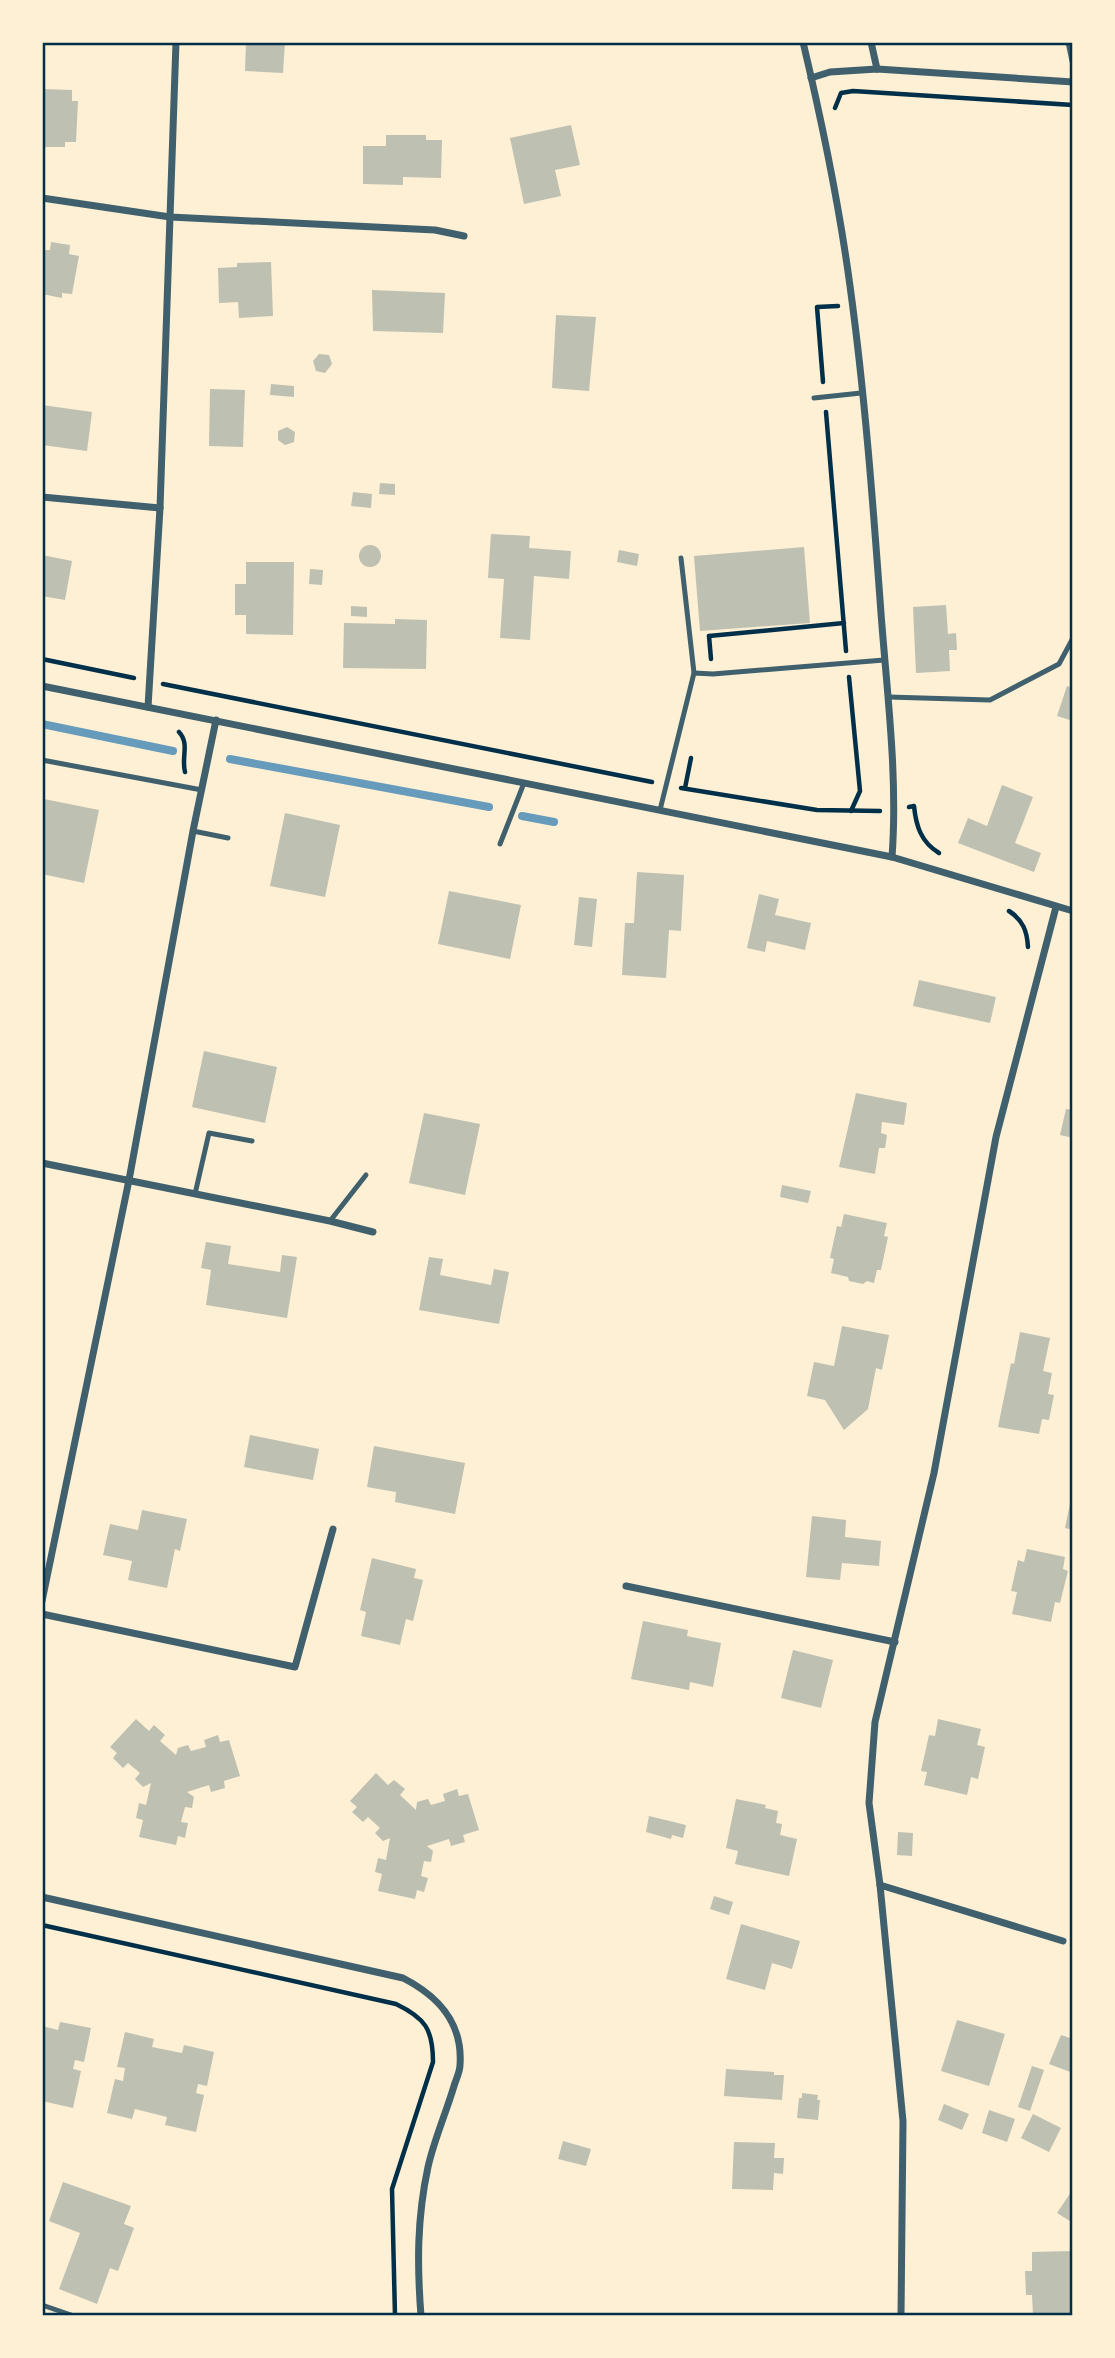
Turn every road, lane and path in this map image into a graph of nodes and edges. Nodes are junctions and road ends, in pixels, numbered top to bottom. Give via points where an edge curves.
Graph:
1 (176, 42) edge
2 (803, 42) edge
3 (871, 42) edge
4 (1069, 42) edge
5 (1073, 61) edge
6 (877, 69) junction
7 (811, 79) junction
8 (1073, 82) edge
9 (1073, 105) edge
10 (835, 109) dead end
11 (42, 198) edge
12 (170, 218) junction
13 (464, 236) dead end
14 (852, 305) junction
15 (862, 393) junction
16 (825, 397) junction
17 (814, 398) dead end
18 (42, 497) edge
19 (160, 508) junction
20 (681, 558) dead end
21 (844, 623) junction
22 (691, 638) junction
23 (1073, 638) edge
24 (42, 659) edge
25 (884, 660) junction
26 (847, 664) junction
27 (695, 673) junction
28 (150, 681) junction
29 (42, 686) edge
30 (185, 688) junction
31 (888, 697) junction
32 (148, 707) junction
33 (179, 713) junction
34 (216, 720) junction
35 (42, 760) edge
36 (524, 783) junction
37 (667, 785) junction
38 (189, 787) junction
39 (202, 790) junction
40 (914, 806) dead end
41 (660, 810) junction
42 (851, 811) junction
43 (895, 812) junction
44 (194, 831) junction
45 (228, 838) dead end
46 (500, 844) dead end
47 (892, 857) junction
48 (1056, 907) junction
49 (1073, 911) edge
50 (252, 1140) dead end
51 (42, 1163) edge
52 (366, 1175) dead end
53 (129, 1180) junction
54 (195, 1194) junction
55 (330, 1220) junction
56 (373, 1232) dead end
57 (332, 1529) dead end
58 (626, 1586) dead end
59 (42, 1601) edge
60 (42, 1614) edge
61 (895, 1642) junction
62 (880, 1885) junction
63 (42, 1897) edge
64 (42, 1925) edge
65 (1063, 1941) dead end
66 (42, 2305) edge
67 (74, 2316) edge
68 (395, 2316) edge
69 (421, 2316) edge
70 (901, 2316) edge

1 - 12 street
2 - 7 street
3 - 6 street
4 - 5 street
6 - 7 street via 830,72
6 - 8 street
7 - 14 street
9 - 10 path via 853,91 841,93
11 - 12 street
12 - 13 street via 435,230
12 - 19 street
14 - 15 street
14 - 16 path via 817,307
15 - 16 lane
15 - 25 street
16 - 17 lane
16 - 21 path
18 - 19 street
19 - 28 street
20 - 22 lane
21 - 22 path
21 - 26 path
22 - 27 lane
23 - 31 lane via 1059,664 990,700
24 - 28 path
25 - 26 lane
25 - 31 street
26 - 27 lane
26 - 42 path via 860,791
27 - 37 lane
28 - 30 path
28 - 32 street
29 - 32 street
30 - 33 path
30 - 37 path
31 - 43 street
32 - 33 street
33 - 34 street
33 - 38 path via 175,729 186,745 182,762
34 - 36 street
34 - 39 street
35 - 38 lane
36 - 41 street
36 - 46 lane
37 - 41 lane
37 - 42 path via 762,802
38 - 39 lane
39 - 44 street
40 - 43 path
41 - 47 street
42 - 43 path
43 - 47 street
44 - 45 lane
44 - 53 street
47 - 48 street
48 - 49 street
48 - 61 street via 996,1137 934,1474
50 - 54 lane via 209,1133
51 - 53 street
52 - 55 lane
53 - 54 street
53 - 59 street
54 - 55 street
55 - 56 street
57 - 60 street via 295,1667
58 - 61 street
61 - 62 street via 875,1722 869,1803
62 - 65 street
62 - 70 street via 903,2121
63 - 69 street via 403,1978 445,2007 457,2035 460,2066 428,2164 420,2208 416,2260
64 - 68 path via 396,2004 420,2017 433,2043 433,2062 392,2189
66 - 67 lane

